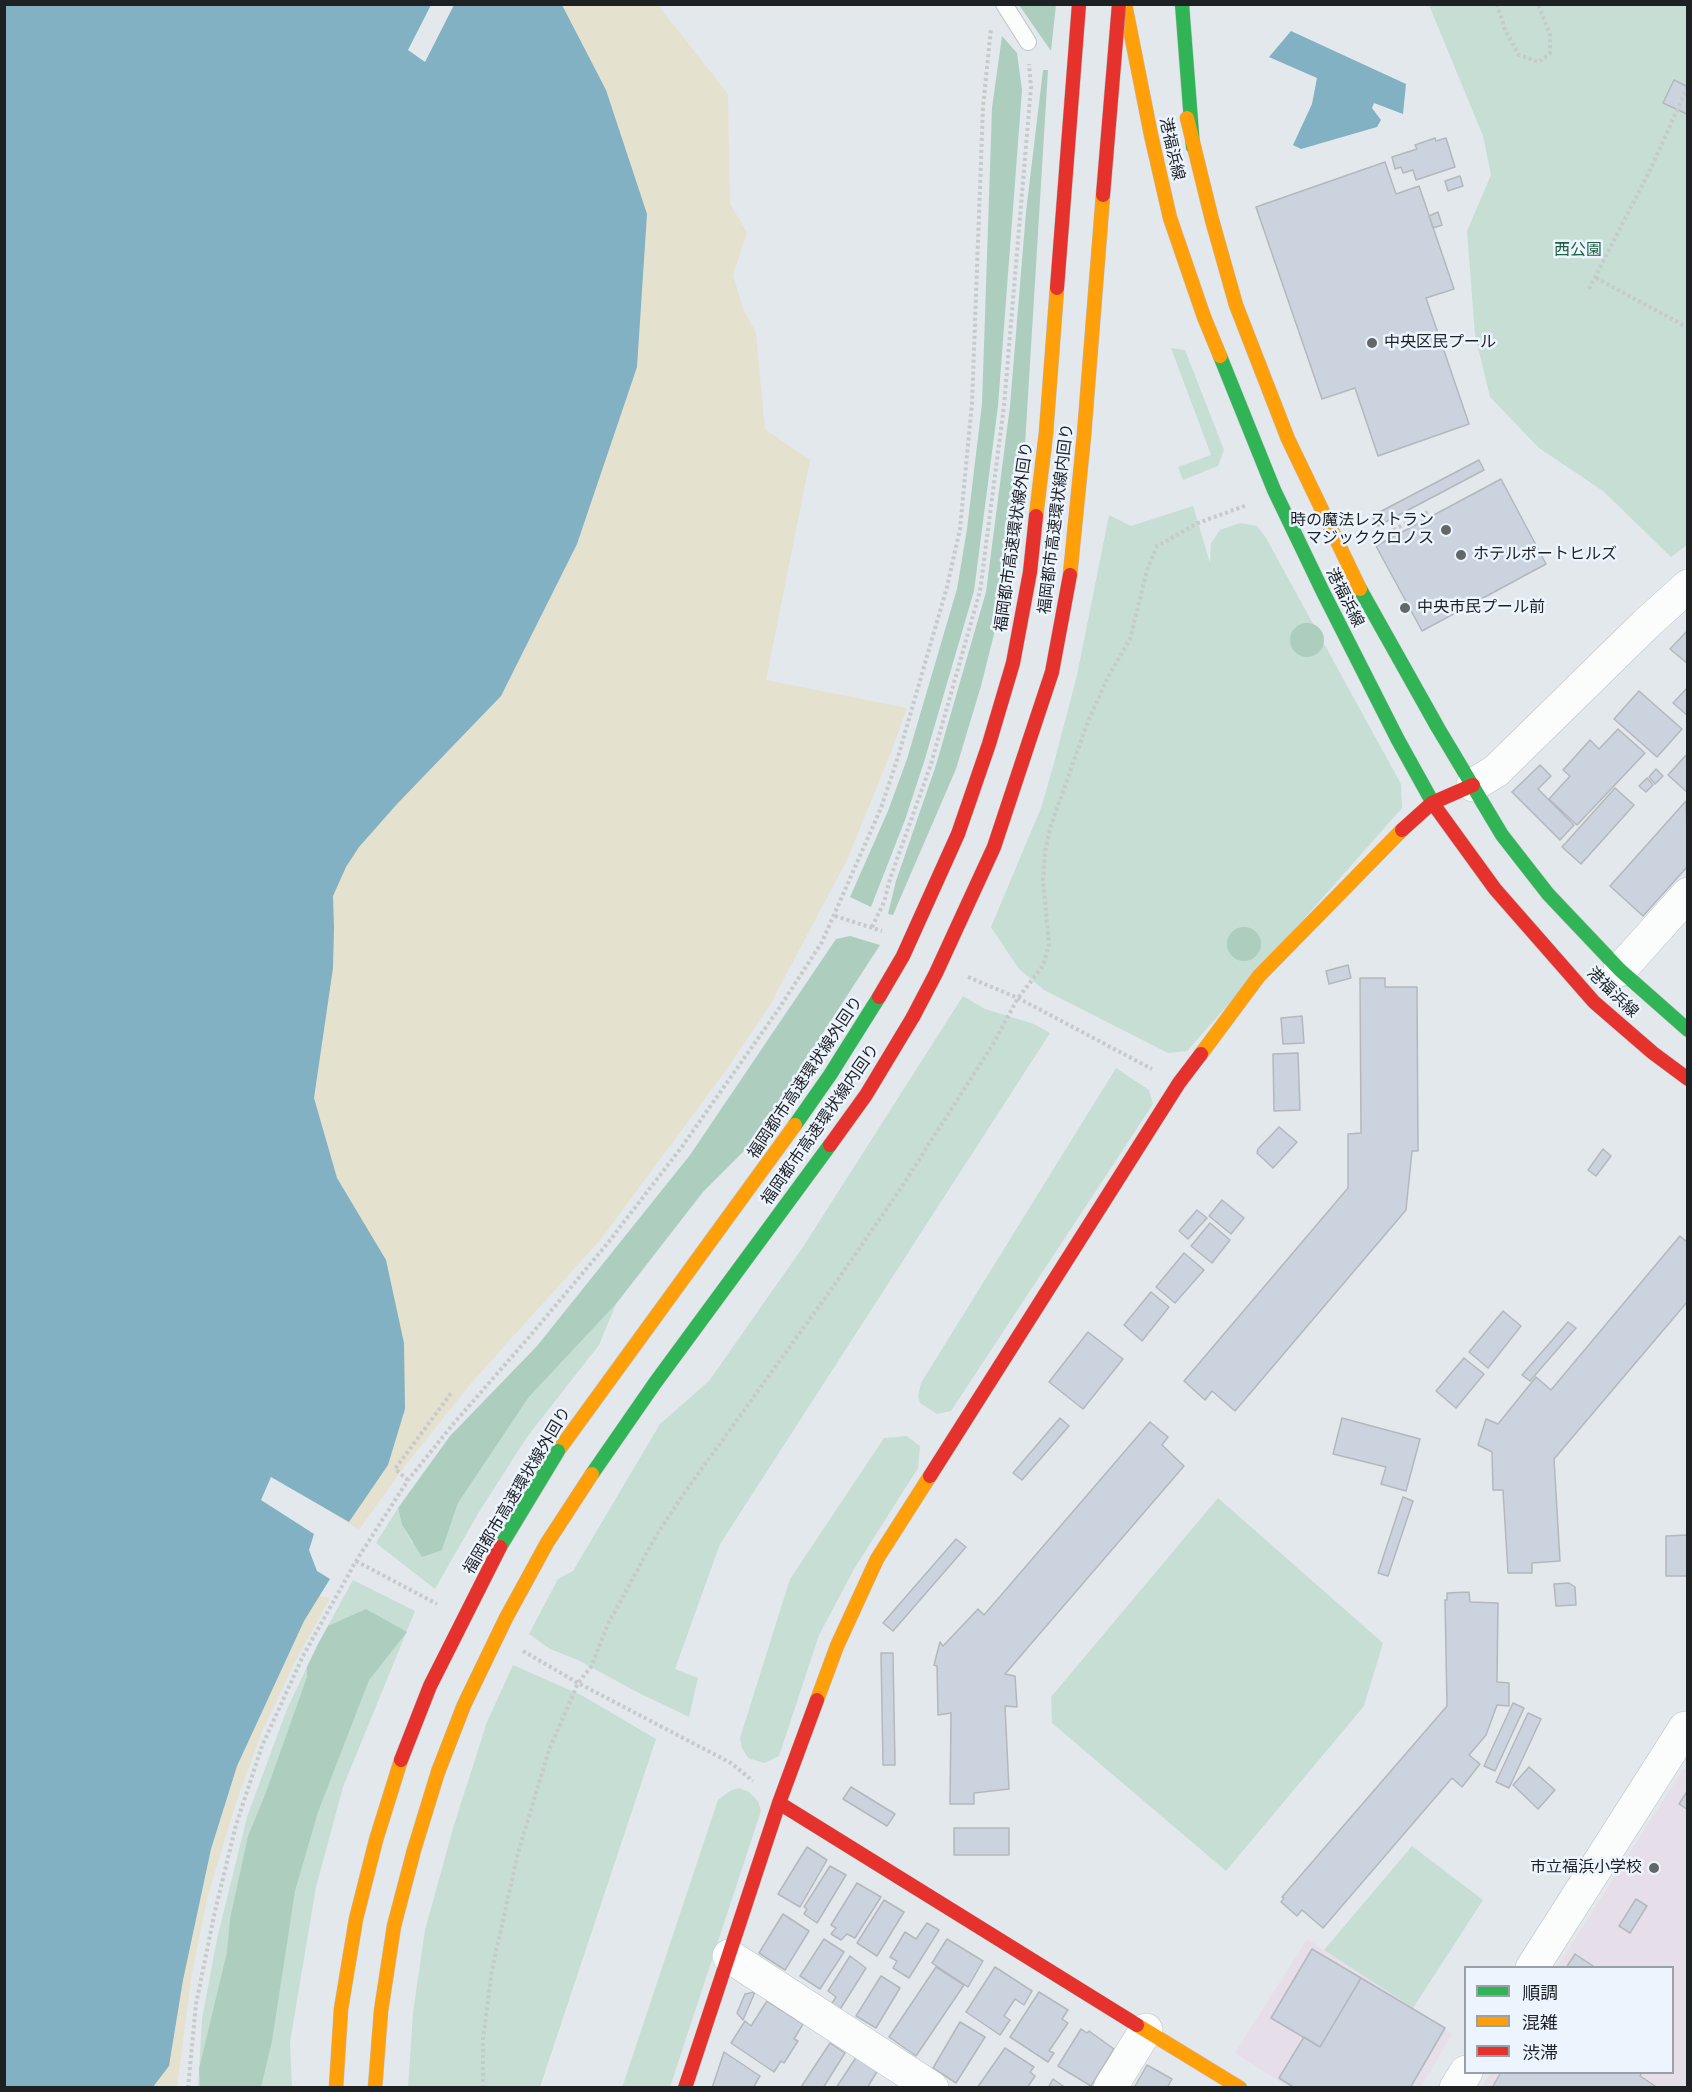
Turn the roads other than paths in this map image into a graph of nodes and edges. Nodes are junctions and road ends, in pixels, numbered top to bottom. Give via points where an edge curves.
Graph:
1 (1079, 4) edge
2 (1119, 4) edge
3 (1125, 4) edge
4 (1182, 4) edge
5 (1006, 7) edge
6 (1028, 42) road end
7 (1171, 42) dead end
8 (1193, 147) junction
9 (1688, 586) edge
10 (1473, 785) junction
11 (1432, 803) junction
12 (1688, 894) edge
13 (1620, 970) junction
14 (1688, 1030) edge
15 (1688, 1079) edge
16 (1688, 1729) edge
17 (779, 1803) junction
18 (729, 1956) junction
19 (1533, 1966) edge
20 (1146, 2030) junction
21 (1465, 2074) edge
22 (336, 2088) edge
23 (375, 2088) edge
24 (685, 2088) edge
25 (932, 2088) edge
26 (1110, 2088) edge
27 (1240, 2088) edge
28 (1456, 2088) edge

1 - 22 main road, 福岡都市高速環状線外回り, bridge via 1046,433 1030,572 1013,663 958,834 903,956 830,1075 558,1451 471,1602 400,1760 376,1840 356,1919 341,2009
2 - 23 main road, 福岡都市高速環状線内回り, bridge via 1070,576 1052,672 994,847 913,1017 859,1105 654,1383 547,1543 506,1618 464,1705 414,1850 394,1926 381,2011
3 - 11 main road, 港福浜線 via 1170,218 1204,318 1284,511
4 - 8 main road
5 - 6 lane
7 - 8 main road, 港福浜線
8 - 10 main road, 港福浜線 via 1236,305 1288,439 1360,588
9 - 10 street via 1496,771
10 - 11 main road
10 - 13 main road, 港福浜線 via 1502,835 1548,894
11 - 15 main road, 港福浜線 via 1495,889 1594,1002
11 - 17 main road via 1392,838 1259,976 1179,1083 877,1559 837,1646
12 - 13 street
13 - 14 main road, 港福浜線
16 - 19 street via 1684,1728
17 - 18 main road
17 - 20 main road
18 - 24 main road
18 - 25 street
20 - 26 street
20 - 27 main road
21 - 28 street

